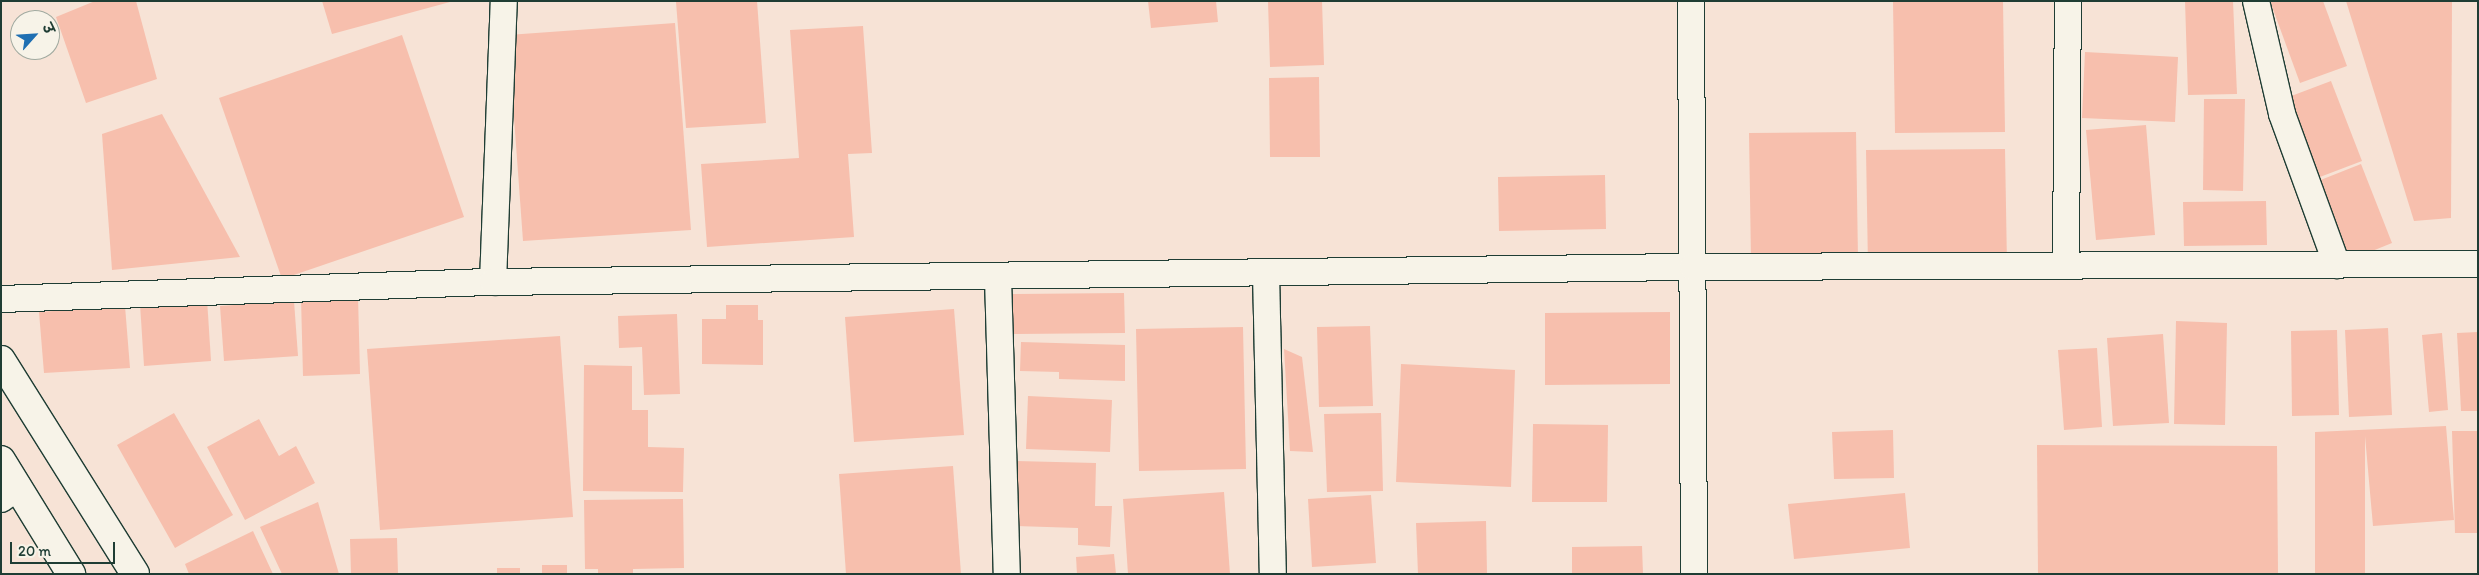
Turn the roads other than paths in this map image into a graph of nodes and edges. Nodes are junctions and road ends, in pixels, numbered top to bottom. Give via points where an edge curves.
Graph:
1 (504, 1) edge
2 (1691, 1) edge
3 (2068, 1) edge
4 (2256, 1) edge
5 (2337, 264) junction
6 (2478, 264) edge
7 (2066, 266) junction
8 (1693, 267) junction
9 (1266, 273) junction
10 (998, 278) junction
11 (493, 282) junction
12 (1, 299) edge
13 (1, 360) edge
14 (1, 460) edge
15 (10, 493) edge
16 (71, 574) edge
17 (135, 574) edge
18 (1007, 574) edge
19 (1273, 574) edge
20 (1694, 574) edge

1 - 11 street
2 - 8 street
3 - 7 street
4 - 5 street via 2282,114
5 - 6 street
5 - 7 street
7 - 8 street
8 - 9 street
8 - 20 street
9 - 10 street
9 - 19 street
10 - 11 street
10 - 18 street
11 - 12 street
13 - 17 street
14 - 15 street
15 - 16 street

